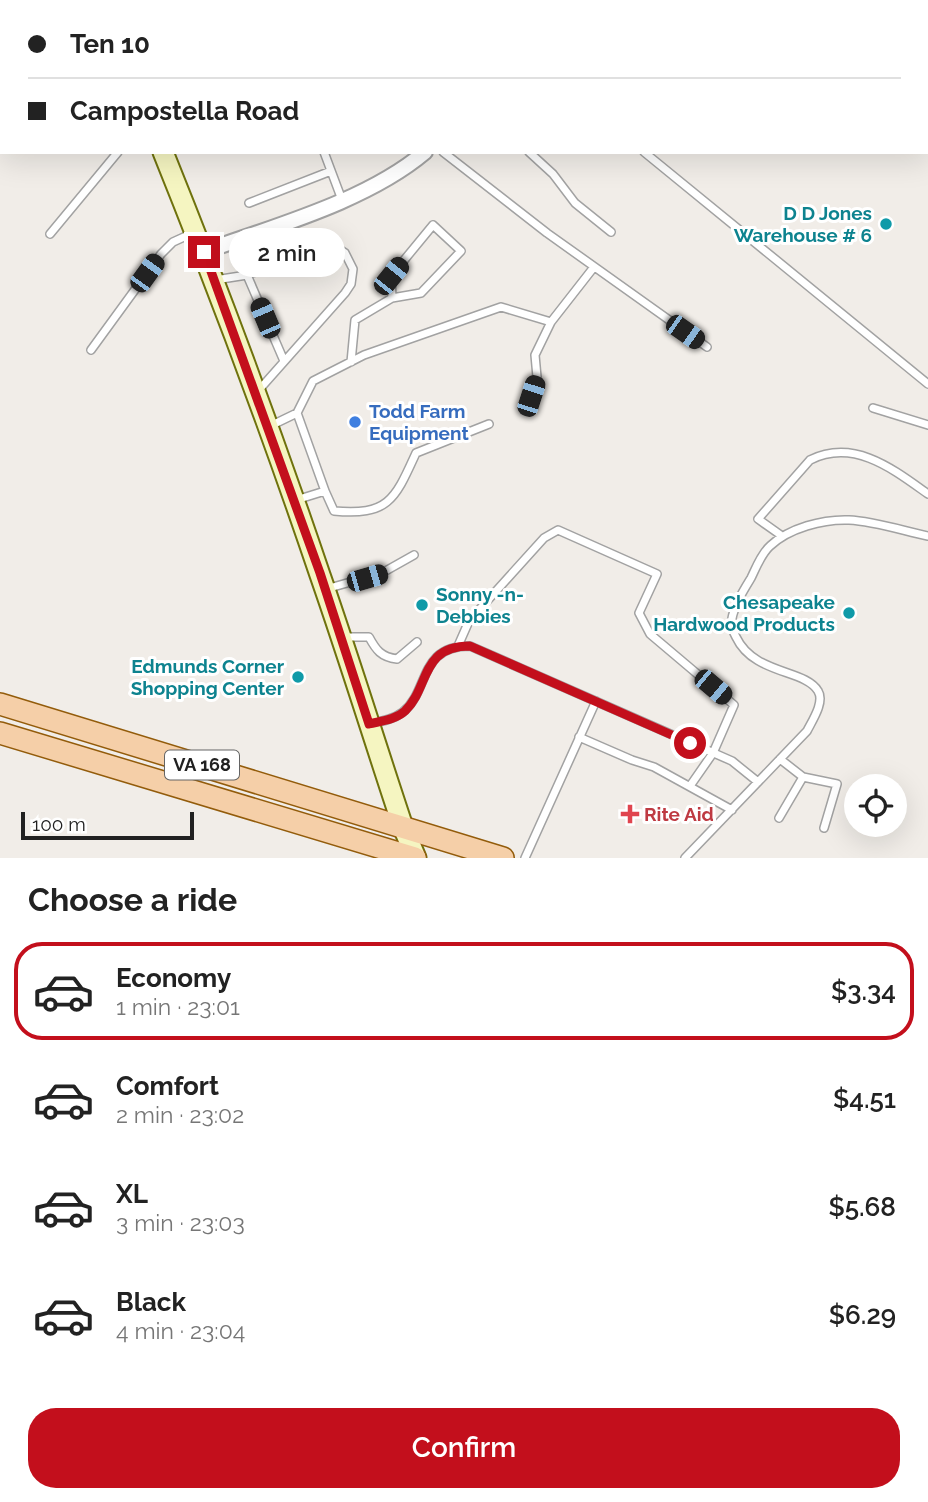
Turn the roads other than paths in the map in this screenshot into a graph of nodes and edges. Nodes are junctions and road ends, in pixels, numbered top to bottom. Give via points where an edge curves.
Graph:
1 (116, 154) edge
2 (164, 154) edge
3 (325, 154) edge
4 (423, 154) edge
5 (446, 154) edge
6 (531, 154) edge
7 (646, 154) edge
8 (331, 171) junction
9 (342, 200) junction
10 (249, 203) dead end
11 (195, 232) junction
12 (611, 232) dead end
13 (50, 234) dead end
14 (204, 252) junction
15 (594, 267) junction
16 (247, 275) junction
17 (214, 280) junction
18 (392, 298) junction
19 (551, 322) junction
20 (707, 347) dead end
21 (91, 350) dead end
22 (284, 361) junction
23 (351, 362) junction
24 (928, 384) edge
25 (255, 394) junction
26 (531, 396) dead end
27 (873, 408) dead end
28 (297, 413) junction
29 (489, 424) dead end
30 (928, 425) edge
31 (268, 427) junction
32 (325, 491) junction
33 (928, 494) edge
34 (294, 501) junction
35 (782, 536) junction
36 (928, 536) edge
37 (414, 555) dead end
38 (325, 589) junction
39 (341, 637) junction
40 (417, 642) dead end
41 (458, 646) junction
42 (596, 701) junction
43 (0, 704) edge
44 (369, 724) junction
45 (0, 733) edge
46 (579, 737) junction
47 (713, 753) junction
48 (780, 759) junction
49 (803, 776) junction
50 (758, 782) junction
51 (690, 786) junction
52 (732, 810) junction
53 (779, 818) dead end
54 (403, 827) junction
55 (824, 828) dead end
56 (416, 858) edge
57 (503, 858) edge
58 (525, 858) edge
59 (685, 858) edge

1 - 13 lane
2 - 11 main road
3 - 8 lane
4 - 9 street via 405,169
5 - 15 lane
6 - 12 lane via 575,203
7 - 24 lane
8 - 9 lane
8 - 10 lane
9 - 14 street
11 - 14 main road
11 - 21 lane via 173,242 161,254
14 - 17 main road
15 - 19 lane
15 - 20 lane
16 - 17 lane
16 - 22 lane
16 - 22 lane via 321,246 345,253 354,269 345,293
17 - 25 main road
18 - 18 lane via 421,293 461,251 433,225 391,276
18 - 23 lane via 355,320
19 - 23 lane via 501,307
19 - 26 lane via 535,355 537,377
22 - 25 lane
23 - 28 lane via 313,382
25 - 31 main road
27 - 30 lane
28 - 31 lane
28 - 32 lane
29 - 32 lane via 416,453 398,492 384,505 356,513 334,511
31 - 34 main road
32 - 34 lane
33 - 35 lane via 882,462 837,452 821,455 810,460 758,519
34 - 38 main road
35 - 36 lane via 815,524 849,520
35 - 48 lane via 767,548 739,598 731,628 741,648 757,662 818,690 815,716
37 - 38 lane via 382,573
38 - 39 main road
39 - 40 lane via 369,637 385,657 397,659
39 - 44 main road
41 - 42 lane via 470,646
41 - 44 lane via 429,666 406,710 395,718
41 - 47 lane via 468,621 544,538 558,530 657,574 639,612 650,634 734,705
42 - 46 lane
42 - 47 lane
43 - 54 main road, VA 168
44 - 54 main road
45 - 56 main road, VA 168
46 - 51 lane via 654,766
46 - 58 lane
47 - 50 lane via 732,761
47 - 51 lane
48 - 49 lane
48 - 50 lane
49 - 53 lane
49 - 55 lane via 836,784
50 - 52 lane
51 - 52 lane
52 - 59 lane
54 - 56 main road
54 - 57 main road, VA 168

